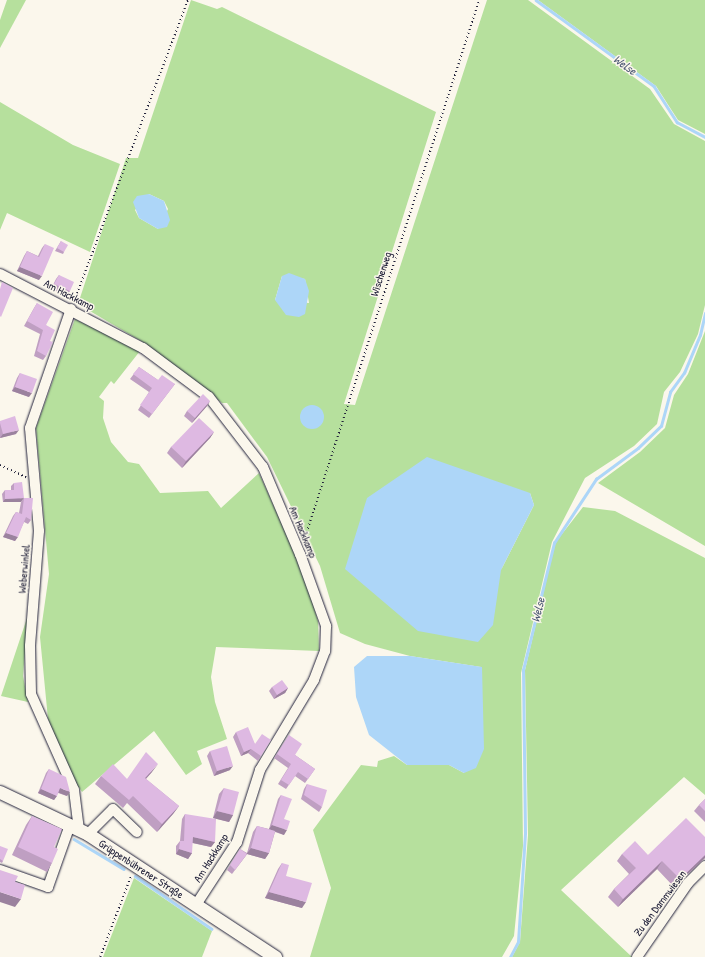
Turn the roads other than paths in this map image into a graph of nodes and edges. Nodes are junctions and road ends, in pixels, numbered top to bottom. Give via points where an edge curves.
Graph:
1 (0, 274) edge
2 (71, 308) junction
3 (0, 792) edge
4 (79, 830) junction
5 (137, 832) dead end
6 (705, 866) edge
7 (0, 870) edge
8 (196, 905) junction
9 (275, 957) edge
10 (637, 957) edge

1 - 2 street, Am Hackkamp
2 - 4 street, Weberwinkel via 30,428 40,531 30,646 31,694 74,790
2 - 8 street, Am Hackkamp via 143,348 214,402 263,468 300,554 326,626 325,651 297,714 260,770 237,842
3 - 4 main road, Grüppenbührener Straße
4 - 5 street via 113,809
4 - 7 street via 48,888
4 - 8 main road, Grüppenbührener Straße
6 - 10 street, Zu den Dammwiesen via 688,883
8 - 9 main road, Grüppenbührener Straße

